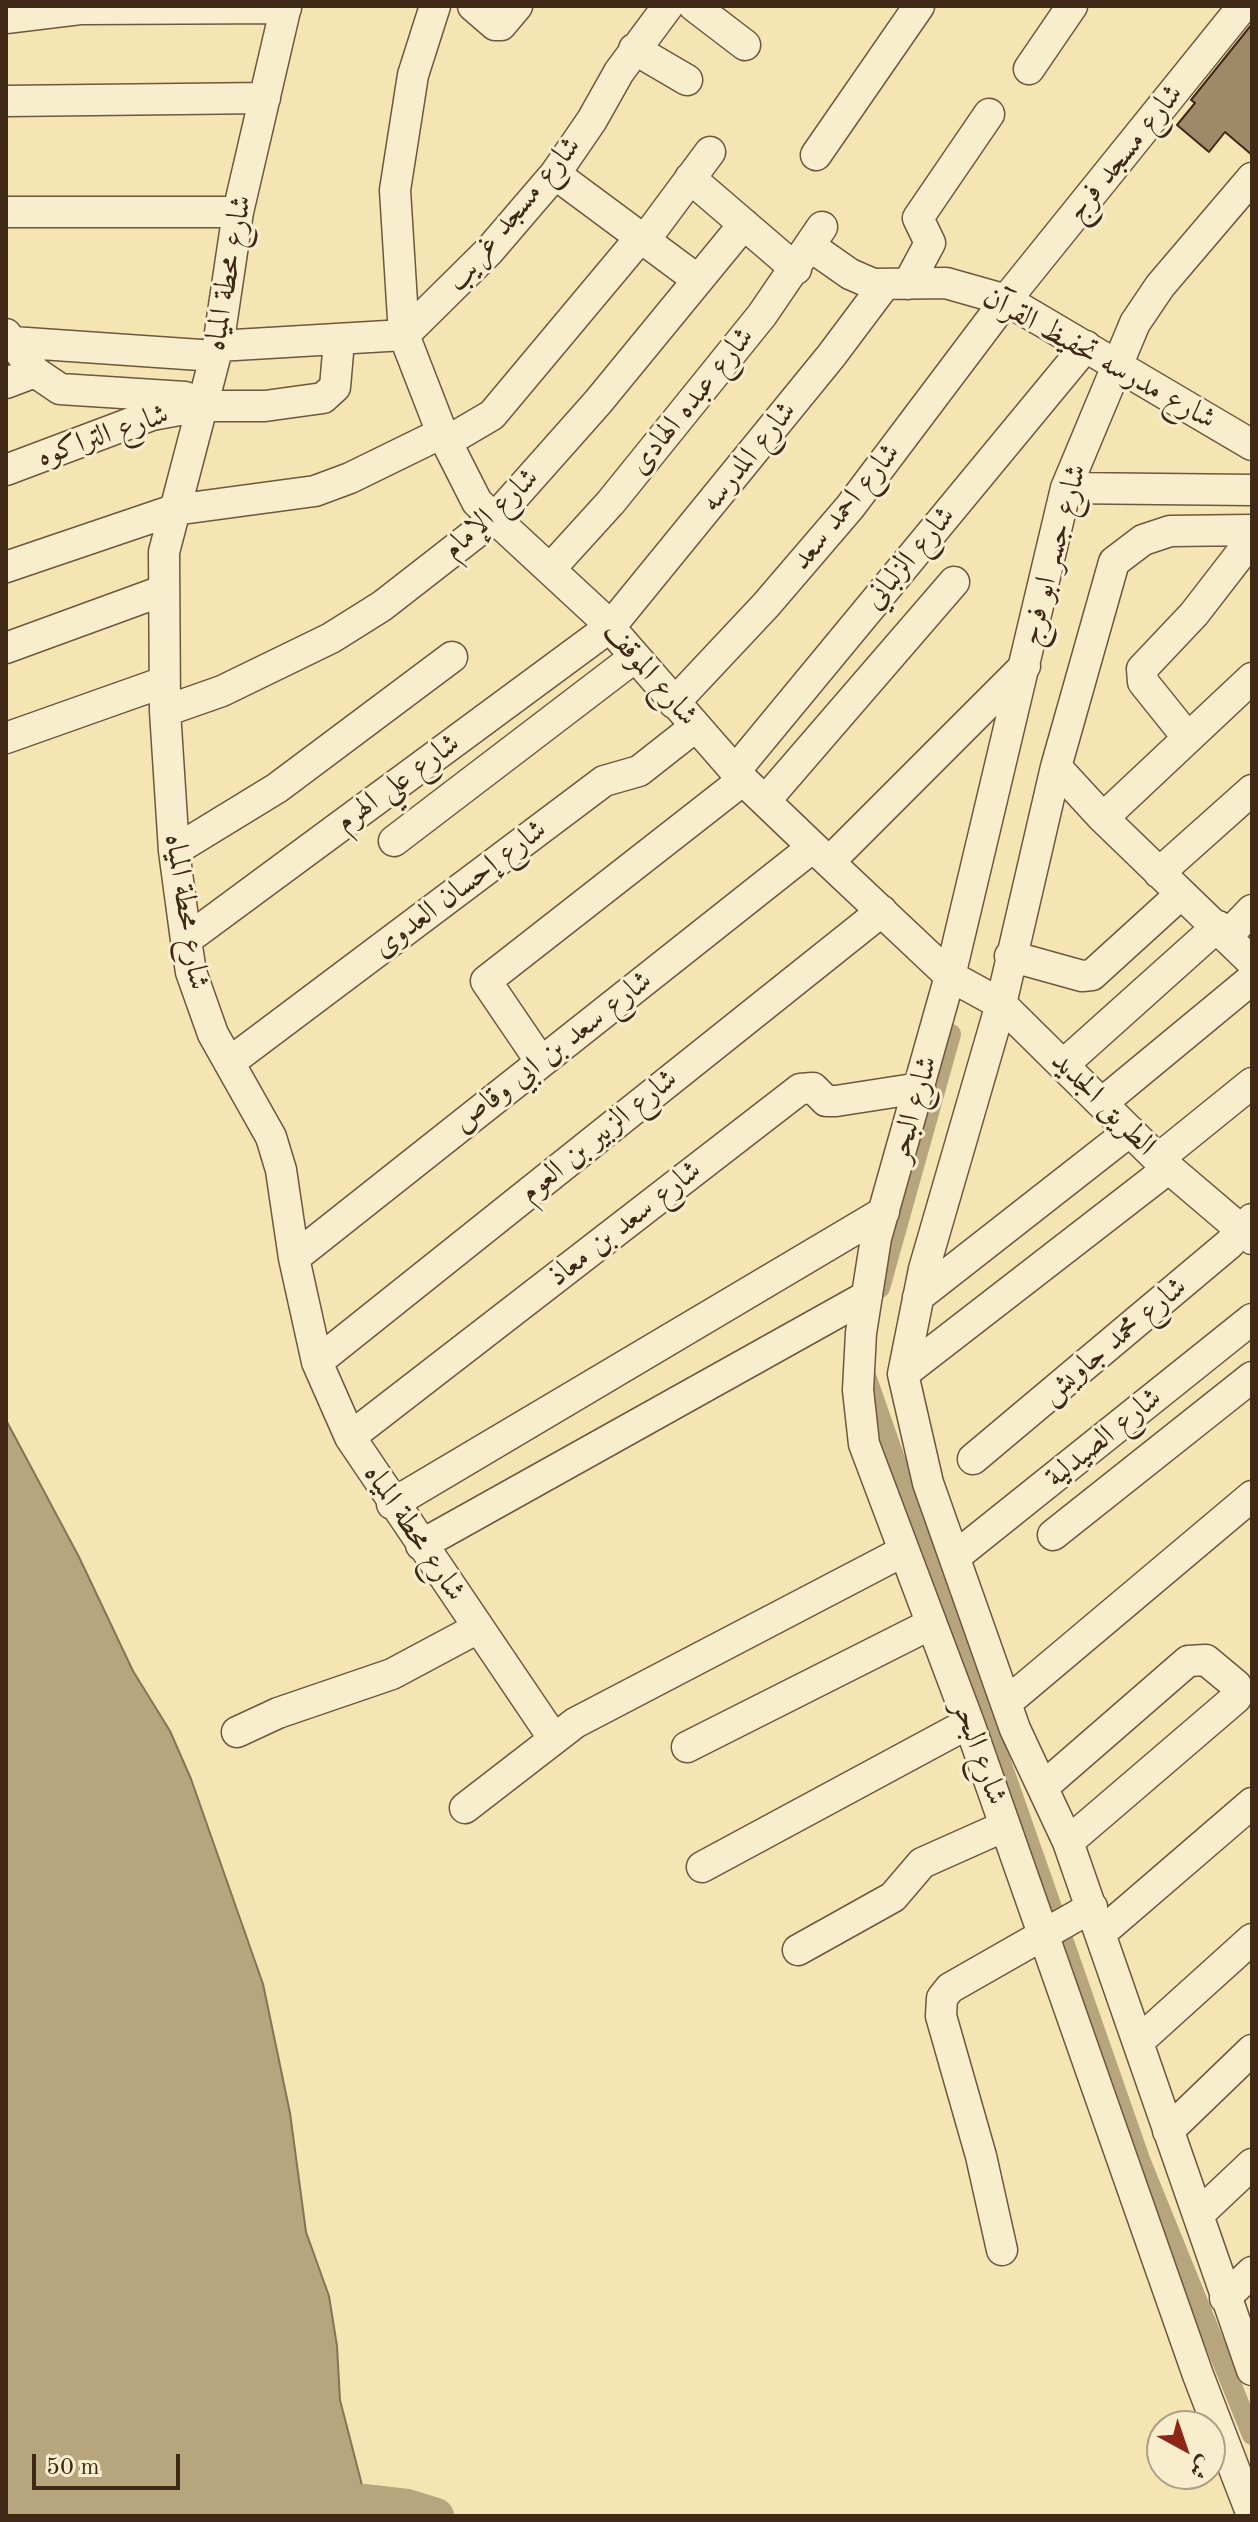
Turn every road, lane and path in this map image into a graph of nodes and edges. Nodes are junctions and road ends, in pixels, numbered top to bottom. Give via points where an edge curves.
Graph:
1 (435, 6) edge
2 (473, 6) edge
3 (517, 6) edge
4 (668, 6) edge
5 (694, 6) edge
6 (919, 6) edge
7 (1072, 6) edge
8 (1243, 6) edge
9 (286, 7) edge
10 (6, 18) edge
11 (745, 45) dead end
12 (634, 49) junction
13 (1029, 69) dead end
14 (687, 80) dead end
15 (265, 98) junction
16 (6, 101) edge
17 (989, 114) dead end
18 (710, 152) dead end
19 (816, 155) dead end
20 (555, 174) junction
21 (690, 178) junction
22 (1252, 178) edge
23 (6, 212) edge
24 (238, 212) junction
25 (744, 224) junction
26 (642, 239) junction
27 (809, 247) junction
28 (698, 280) junction
29 (897, 284) junction
30 (1006, 300) junction
31 (404, 335) junction
32 (9, 338) edge
33 (339, 341) junction
34 (1086, 346) junction
35 (217, 351) junction
36 (1116, 363) junction
37 (35, 372) junction
38 (6, 383) edge
39 (202, 402) junction
40 (444, 438) junction
41 (1252, 445) edge
42 (6, 470) edge
43 (1066, 488) junction
44 (1252, 490) edge
45 (174, 510) junction
46 (495, 518) junction
47 (1252, 530) edge
48 (1252, 539) edge
49 (6, 567) edge
50 (551, 568) junction
51 (954, 582) dead end
52 (162, 591) junction
53 (610, 627) junction
54 (6, 648) edge
55 (452, 657) dead end
56 (635, 657) junction
57 (1025, 666) junction
58 (1252, 678) edge
59 (164, 696) junction
60 (674, 703) junction
61 (695, 727) junction
62 (6, 738) edge
63 (1188, 738) junction
64 (1056, 767) junction
65 (739, 775) junction
66 (1252, 790) edge
67 (765, 801) junction
68 (1103, 818) junction
69 (394, 841) dead end
70 (174, 851) junction
71 (821, 854) junction
72 (1159, 873) junction
73 (1181, 894) junction
74 (1252, 910) edge
75 (882, 911) junction
76 (1223, 931) junction
77 (186, 940) junction
78 (1010, 956) junction
79 (1252, 962) edge
80 (950, 976) junction
81 (1252, 979) edge
82 (1001, 1004) junction
83 (230, 1062) junction
84 (541, 1062) junction
85 (1063, 1065) junction
86 (1252, 1083) edge
87 (920, 1088) junction
88 (1102, 1103) junction
89 (1130, 1131) junction
90 (1163, 1164) junction
91 (884, 1212) junction
92 (1249, 1229) edge
93 (294, 1258) junction
94 (867, 1296) junction
95 (918, 1297) junction
96 (1252, 1319) edge
97 (317, 1362) junction
98 (903, 1374) junction
99 (1252, 1377) edge
100 (350, 1437) junction
101 (973, 1459) dead end
102 (1252, 1496) edge
103 (392, 1504) junction
104 (1053, 1535) dead end
105 (421, 1545) junction
106 (904, 1551) junction
107 (956, 1556) junction
108 (931, 1624) junction
109 (478, 1628) junction
110 (1006, 1703) junction
111 (969, 1723) junction
112 (237, 1732) dead end
113 (554, 1739) junction
114 (687, 1747) dead end
115 (1043, 1787) junction
116 (1252, 1803) edge
117 (465, 1808) dead end
118 (1005, 1826) junction
119 (1068, 1842) junction
120 (702, 1867) dead end
121 (1096, 1920) junction
122 (1043, 1935) junction
123 (1252, 1939) edge
124 (798, 1950) dead end
125 (1139, 2041) junction
126 (1252, 2050) edge
127 (1168, 2131) junction
128 (1252, 2164) edge
129 (1199, 2214) junction
130 (1002, 2250) dead end
131 (1252, 2272) edge
132 (1225, 2298) junction
133 (1252, 2370) edge
134 (1252, 2515) edge

1 - 31 street, شارع الموقف via 413,75 395,190
2 - 3 street via 501,25
4 - 12 street, شارع مسجد غريب
5 - 11 street
6 - 19 street
7 - 13 street
8 - 30 street, شارع مسجد فرج
9 - 10 street via 80,9
9 - 15 street, شارع محطة المياه
12 - 14 street
12 - 20 street, شارع مسجد غريب
15 - 16 street
15 - 24 street, شارع محطة المياه
17 - 29 street, شارع المدرسه via 918,218 930,243
18 - 21 street
20 - 26 street
20 - 31 street, شارع مسجد غريب via 489,251
21 - 25 street, شارع مدرسه تحفيظ القرآن
21 - 26 street
22 - 36 street, شارع جسر ابو فرج via 1160,286
23 - 24 street
24 - 35 street, شارع محطة المياه
25 - 27 street, شارع مدرسه تحفيظ القرآن
25 - 28 street, شارع الإمام
26 - 28 street
26 - 40 street via 492,415
27 - 29 street, شارع مدرسه تحفيظ القرآن via 861,280
27 - 50 street, شارع عبده الهادى via 611,502
28 - 46 street, شارع الإمام
29 - 30 street, شارع مدرسه تحفيظ القرآن via 946,283
29 - 53 street, شارع المدرسه via 831,356
30 - 34 street, شارع مدرسه تحفيظ القرآن
30 - 60 street, شارع احمد سعد via 850,507
31 - 33 street
31 - 40 street, شارع الموقف
32 - 35 street
32 - 37 street
33 - 35 street
33 - 39 street via 335,387 323,398 265,406
34 - 36 street, شارع مدرسه تحفيظ القرآن
34 - 65 street, شارع الزلباني
35 - 39 street, شارع محطة المياه
36 - 41 street, شارع مدرسه تحفيظ القرآن
36 - 43 street, شارع جسر ابو فرج
37 - 38 street
37 - 39 street via 70,392
39 - 42 street, شارع التراكوه via 152,415
39 - 45 street, شارع محطة المياه
40 - 45 street via 315,491
40 - 46 street, شارع الموقف via 477,502
43 - 44 street
43 - 57 street, شارع جسر ابو فرج
45 - 49 street
45 - 52 street, شارع محطة المياه
46 - 50 street, شارع الموقف
46 - 59 street, شارع الإمام via 382,606 331,638 222,691
47 - 64 street via 1170,531 1126,549 1114,562
48 - 63 street via 1194,614 1142,669 1143,682
50 - 53 street, شارع الموقف
51 - 67 street
52 - 54 street
52 - 59 street, شارع محطة المياه
53 - 56 street, شارع الموقف
53 - 77 street, شارع علي الهرم
55 - 70 street via 277,788
56 - 60 street, شارع الموقف
56 - 69 street
57 - 71 street, شارع سعد بن ابي وقاص
57 - 80 street, شارع جسر ابو فرج
58 - 63 street
59 - 62 street, شارع الإمام
59 - 70 street, شارع محطة المياه
60 - 61 street, شارع الموقف
61 - 65 street, شارع الموقف
61 - 83 street, شارع إحسان العدوى via 639,771 604,781
63 - 68 street
64 - 68 street
64 - 78 street
65 - 67 street, شارع الموقف
65 - 84 street, شارع الزلباني via 486,981
66 - 72 street
67 - 71 street, شارع الموقف
68 - 72 street
70 - 77 street, شارع محطة المياه
71 - 75 street, شارع الموقف
71 - 84 street, شارع سعد بن ابي وقاص
72 - 73 street
73 - 76 street
73 - 78 street via 1092,975
74 - 76 street
75 - 80 street, شارع الموقف
75 - 97 street, شارع الزبير بن العوم
76 - 79 street
76 - 85 street
77 - 83 street, شارع محطة المياه via 200,1004
78 - 82 street
80 - 82 street, الطريق الجديد
80 - 87 street, شارع البحر
81 - 88 street
82 - 85 street, الطريق الجديد
82 - 95 street
83 - 93 street, شارع محطة المياه via 274,1148
84 - 93 street, شارع سعد بن ابي وقاص
85 - 88 street, الطريق الجديد
86 - 90 street
87 - 91 street, شارع البحر
87 - 100 street, شارع سعد بن معاذ via 836,1101 826,1101 813,1088 800,1089
88 - 89 street, الطريق الجديد
89 - 90 street, الطريق الجديد
89 - 95 street
90 - 92 street, الطريق الجديد
90 - 98 street
91 - 94 street, شارع البحر
91 - 103 street
92 - 101 street, شارع محمد جاويش
93 - 97 street, شارع محطة المياه
94 - 105 street
94 - 106 street, شارع البحر via 858,1390 864,1444
95 - 98 street
96 - 107 street, شارع الصيدلية
97 - 100 street, شارع محطة المياه
98 - 107 street via 928,1483
99 - 104 street
100 - 103 street, شارع محطة المياه
102 - 110 street
103 - 105 street, شارع محطة المياه
105 - 109 street, شارع محطة المياه
106 - 108 street, شارع البحر
106 - 113 street via 575,1723
107 - 110 street
108 - 111 street, شارع البحر
108 - 114 street
109 - 112 street via 392,1674
109 - 113 street, شارع محطة المياه
110 - 115 street
111 - 118 street, شارع البحر
111 - 120 street
113 - 117 street
115 - 119 street
115 - 119 street via 1188,1661 1206,1660 1236,1685 1236,1698
116 - 121 street
118 - 122 street, شارع البحر
118 - 124 street via 922,1863 887,1901
119 - 121 street
121 - 122 street
121 - 125 street
122 - 130 street via 950,1988 940,2006
122 - 134 street, شارع البحر
123 - 125 street
125 - 127 street
126 - 127 street
127 - 129 street
128 - 129 street
129 - 132 street
131 - 132 street
132 - 133 street

